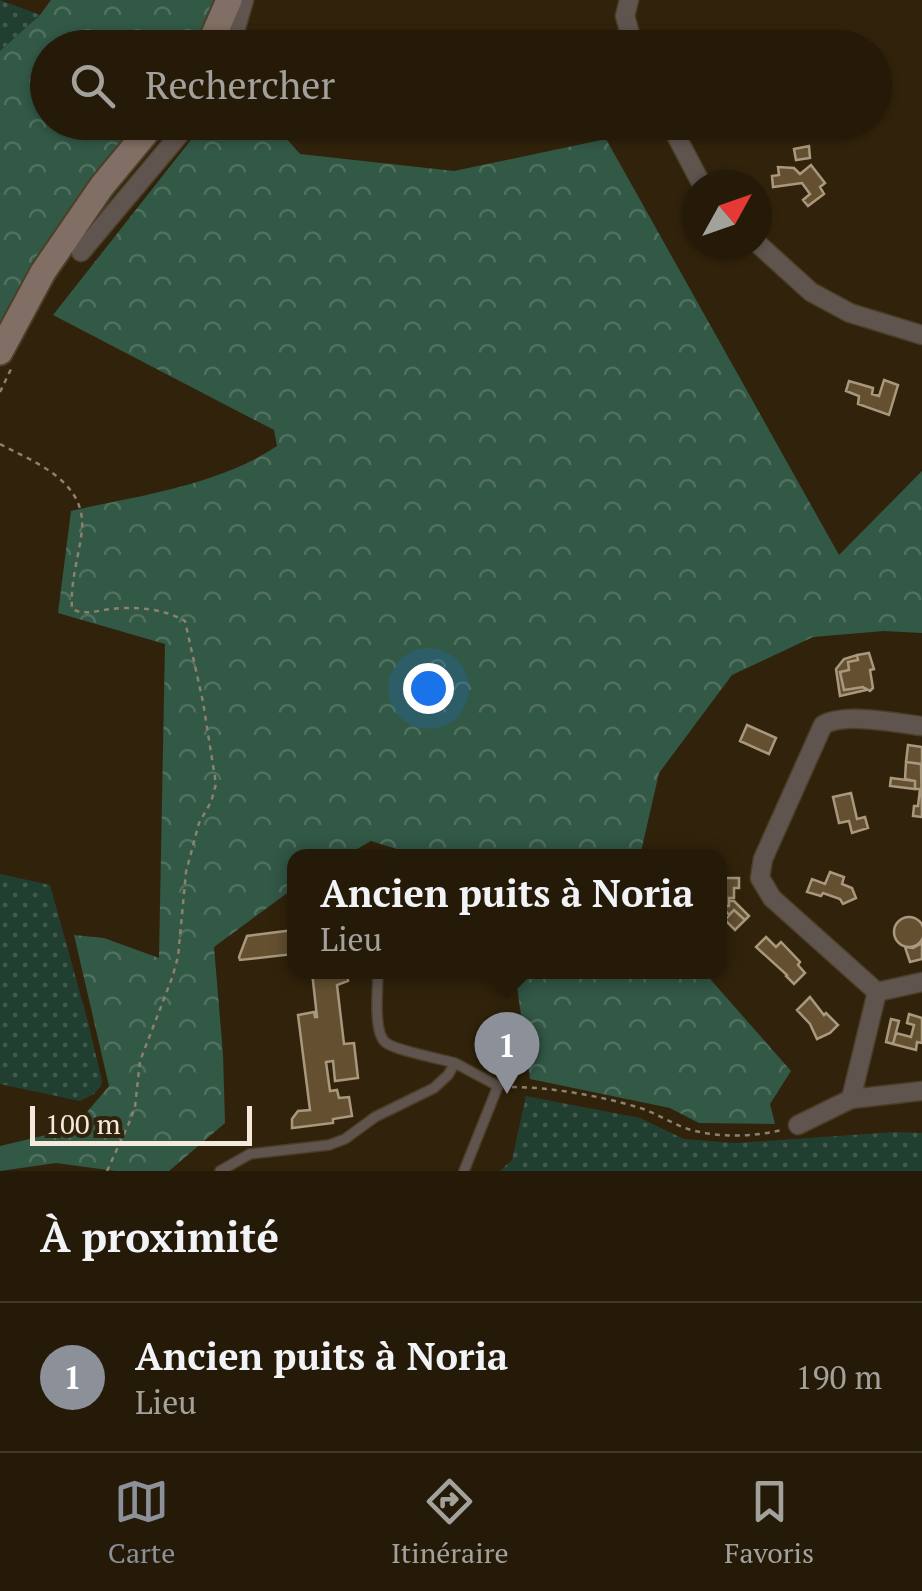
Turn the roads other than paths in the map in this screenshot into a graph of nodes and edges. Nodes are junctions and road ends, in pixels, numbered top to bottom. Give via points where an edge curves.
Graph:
1 (229, 0) edge
2 (244, 0) edge
3 (629, 0) edge
4 (216, 30) edge
5 (235, 30) edge
6 (629, 30) edge
7 (140, 140) edge
8 (175, 140) edge
9 (678, 140) edge
10 (694, 170) edge
11 (81, 252) dead end
12 (772, 257) edge
13 (922, 335) edge
14 (0, 352) edge
15 (922, 726) edge
16 (378, 979) edge
17 (922, 982) edge
18 (877, 992) junction
19 (454, 1063) junction
20 (922, 1091) edge
21 (851, 1099) junction
22 (798, 1125) road end
23 (220, 1171) edge
24 (464, 1171) edge

1 - 4 main road
2 - 5 street
3 - 6 street
7 - 14 main road via 43,272
8 - 11 street
9 - 10 street
12 - 13 street via 811,292 850,313
15 - 18 street via 847,719 823,725 763,859 760,878 767,892
16 - 19 lane via 384,1042
17 - 18 street
18 - 21 street
19 - 23 lane via 434,1088 345,1139 250,1154
19 - 24 lane via 498,1086
20 - 21 street
21 - 22 street

